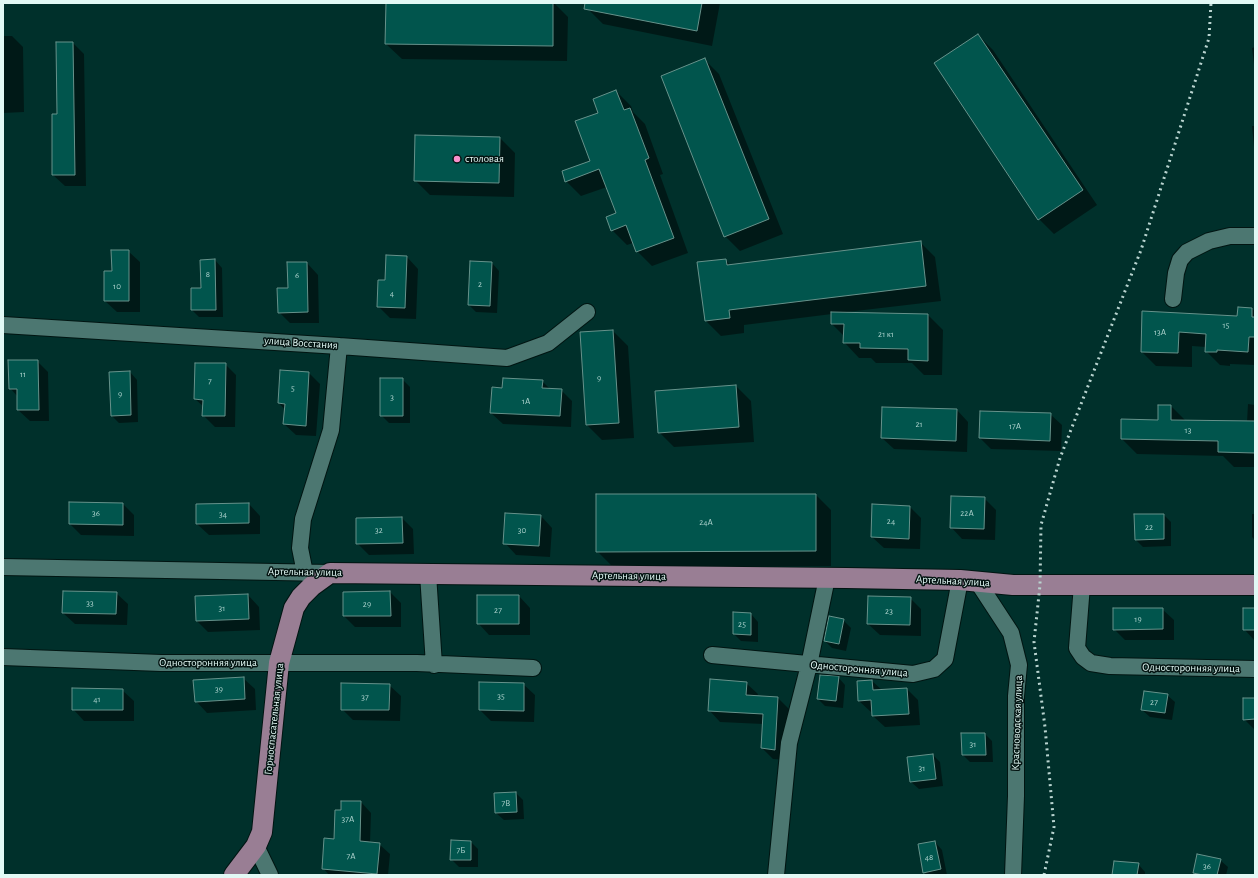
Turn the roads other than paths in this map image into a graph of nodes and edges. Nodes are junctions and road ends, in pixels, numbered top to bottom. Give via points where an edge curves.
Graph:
1 (1255, 236) edge
2 (1173, 299) dead end
3 (586, 312) dead end
4 (3, 325) edge
5 (339, 346) junction
6 (3, 567) edge
7 (305, 572) junction
8 (330, 573) junction
9 (428, 574) junction
10 (827, 578) junction
11 (969, 581) junction
12 (1082, 585) junction
13 (1255, 585) edge
14 (712, 654) dead end
15 (3, 657) edge
16 (279, 663) junction
17 (434, 664) junction
18 (809, 664) junction
19 (533, 668) dead end
20 (1255, 668) edge
21 (256, 846) junction
22 (234, 875) edge
23 (270, 875) edge
24 (776, 875) edge
25 (1012, 875) edge

1 - 2 street via 1230,236 1208,241 1187,252 1180,260 1176,273
3 - 5 street, улица Восстания via 548,342 507,358
4 - 5 street, улица Восстания
5 - 7 street via 331,430 303,519 300,548
6 - 7 street, Артельная улица
7 - 8 street, Артельная улица
8 - 9 main road, Артельная улица
8 - 16 main road, Горноспасательная улица via 312,586 294,608
9 - 10 main road, Артельная улица
9 - 17 street
10 - 11 main road, Артельная улица
10 - 18 street
11 - 12 main road, Артельная улица via 1013,585
11 - 18 street, Односторонняя улица via 945,659 934,669 913,674
11 - 25 street, Красноводская улица via 1011,633 1019,665
12 - 13 main road, Артельная улица
12 - 20 street, Односторонняя улица via 1077,648 1090,663 1110,666
14 - 18 street, Односторонняя улица
15 - 16 street, Односторонняя улица via 161,663
16 - 17 street, Односторонняя улица
16 - 21 main road, Горноспасательная улица via 262,832
17 - 19 street, Односторонняя улица
18 - 24 street via 789,743
21 - 22 main road, Горноспасательная улица
21 - 23 street

